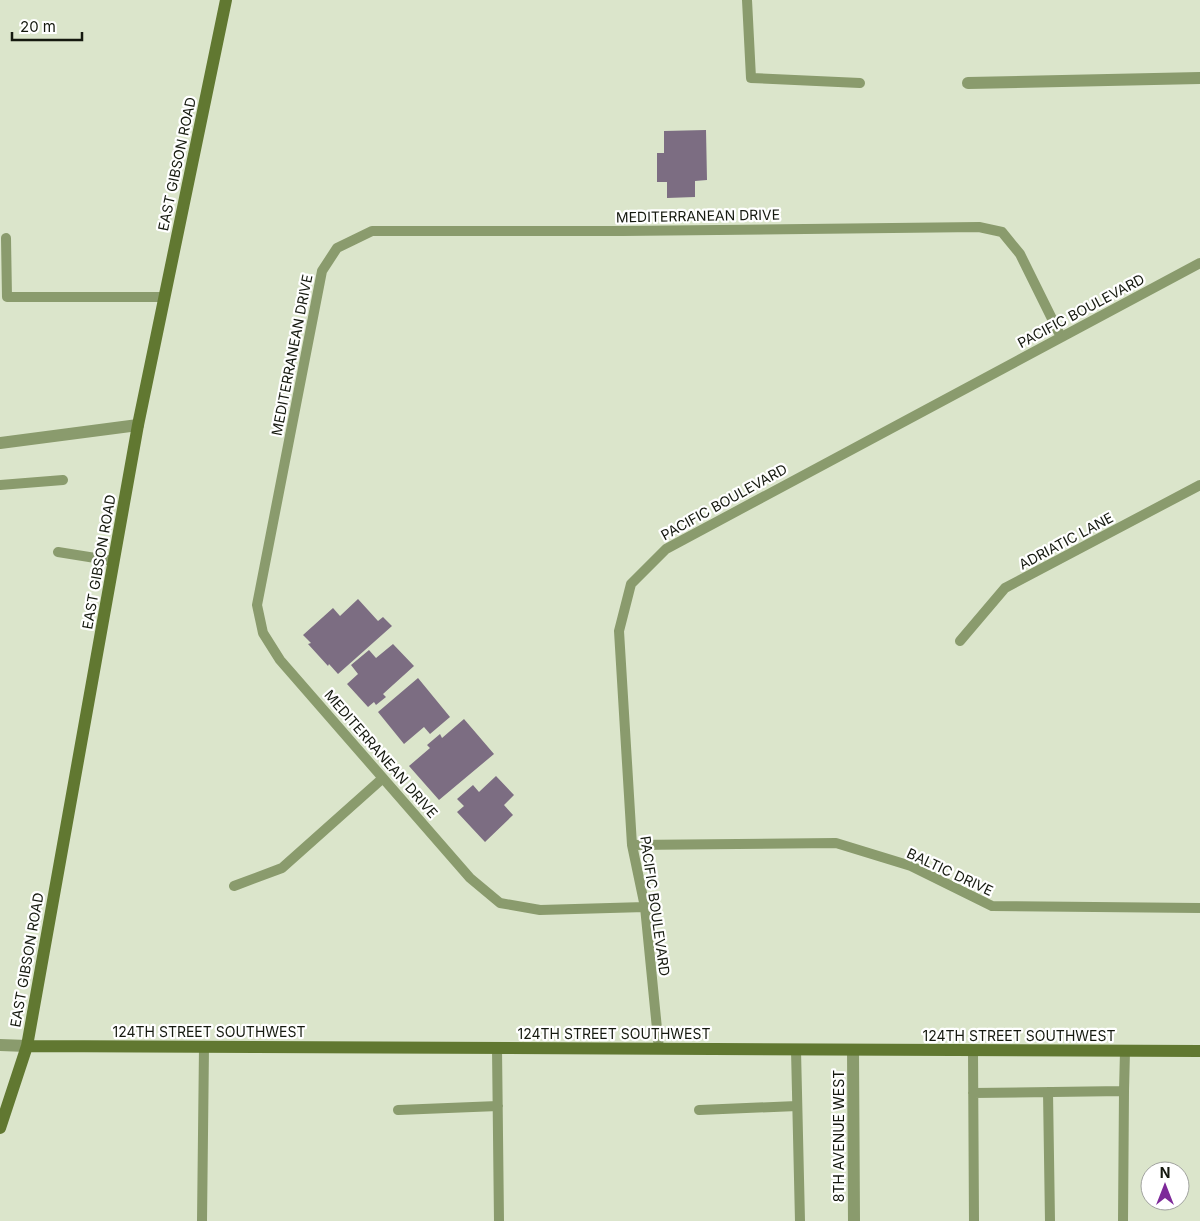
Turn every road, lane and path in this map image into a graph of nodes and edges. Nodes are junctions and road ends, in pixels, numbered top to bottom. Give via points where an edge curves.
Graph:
1 (226, 0) edge
2 (748, 0) edge
3 (1200, 78) edge
4 (860, 82) dead end
5 (968, 83) dead end
6 (6, 238) dead end
7 (1200, 263) edge
8 (165, 297) junction
9 (1061, 337) junction
10 (138, 425) junction
11 (0, 443) edge
12 (63, 480) dead end
13 (0, 485) edge
14 (1200, 485) edge
15 (58, 552) dead end
16 (114, 561) junction
17 (960, 641) dead end
18 (383, 778) junction
19 (632, 845) junction
20 (234, 886) dead end
21 (645, 907) junction
22 (1200, 908) edge
23 (0, 1045) edge
24 (27, 1046) junction
25 (204, 1047) junction
26 (497, 1048) junction
27 (659, 1049) junction
28 (796, 1050) junction
29 (853, 1050) junction
30 (973, 1051) junction
31 (1125, 1051) junction
32 (1200, 1051) edge
33 (1124, 1091) junction
34 (1048, 1092) junction
35 (974, 1093) junction
36 (498, 1106) junction
37 (797, 1106) junction
38 (398, 1110) dead end
39 (699, 1110) dead end
40 (0, 1128) edge
41 (202, 1221) edge
42 (499, 1221) edge
43 (800, 1221) edge
44 (854, 1221) edge
45 (974, 1221) edge
46 (1050, 1221) edge
47 (1123, 1221) edge

1 - 8 street, EAST GIBSON ROAD
2 - 4 lane via 751,78
3 - 5 street
6 - 8 lane via 7,297
7 - 9 lane, PACIFIC BOULEVARD
8 - 10 street, EAST GIBSON ROAD
9 - 18 lane, MEDITERRANEAN DRIVE via 1020,254 1002,232 979,227 372,231 337,248 322,271 258,605 263,633 280,660
9 - 19 lane, PACIFIC BOULEVARD via 666,549 631,584 619,631
10 - 11 street
10 - 16 street, EAST GIBSON ROAD
12 - 13 lane
14 - 17 lane, ADRIATIC LANE via 1005,588
15 - 16 lane
16 - 24 street, EAST GIBSON ROAD
18 - 20 lane via 282,868
18 - 21 lane, MEDITERRANEAN DRIVE via 470,878 500,903 540,910
19 - 21 lane, PACIFIC BOULEVARD
19 - 22 lane, BALTIC DRIVE via 836,843 911,866 992,906
21 - 27 lane, PACIFIC BOULEVARD
23 - 24 street
24 - 25 street, 124TH STREET SOUTHWEST
24 - 40 street, EAST GIBSON ROAD
25 - 26 street, 124TH STREET SOUTHWEST
25 - 41 lane
26 - 27 street, 124TH STREET SOUTHWEST
26 - 36 lane
27 - 28 street, 124TH STREET SOUTHWEST
28 - 29 street, 124TH STREET SOUTHWEST
28 - 37 lane
29 - 30 street, 124TH STREET SOUTHWEST
29 - 44 street, 8TH AVENUE WEST
30 - 31 street, 124TH STREET SOUTHWEST
30 - 35 lane
31 - 32 street, 124TH STREET SOUTHWEST
31 - 33 lane
33 - 34 lane
33 - 47 lane
34 - 35 lane
34 - 46 lane
35 - 45 lane
36 - 38 lane
36 - 42 lane
37 - 39 lane
37 - 43 lane

